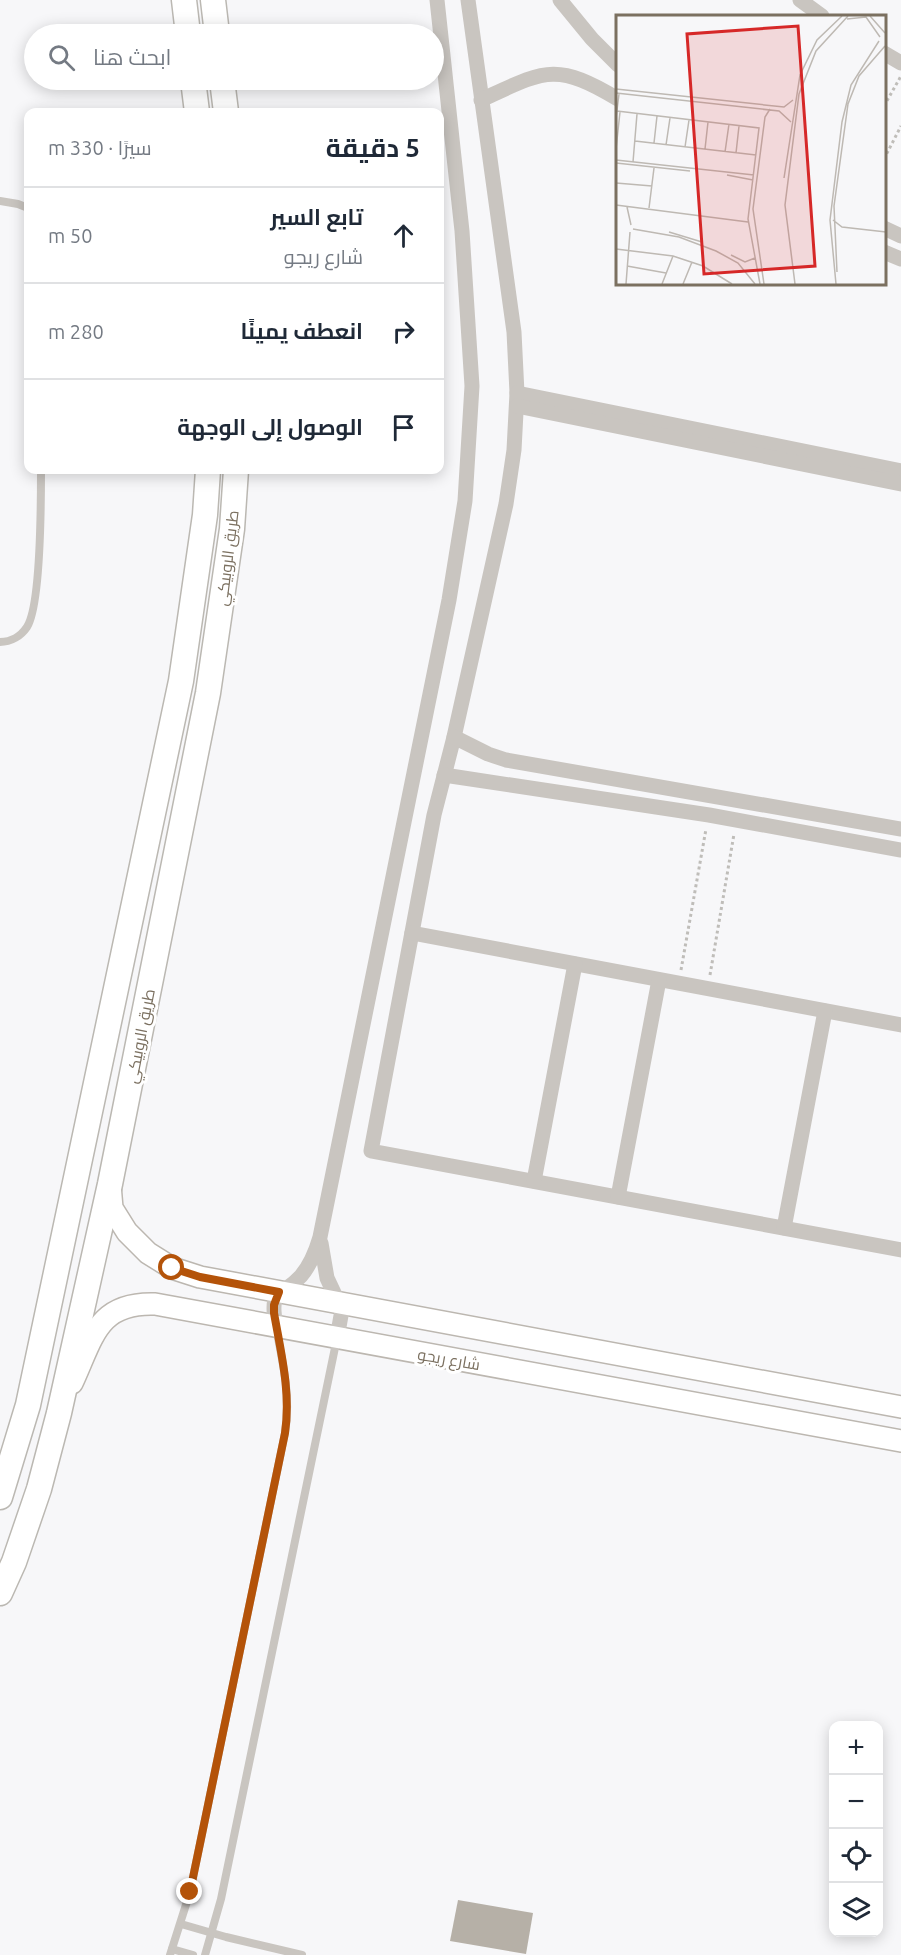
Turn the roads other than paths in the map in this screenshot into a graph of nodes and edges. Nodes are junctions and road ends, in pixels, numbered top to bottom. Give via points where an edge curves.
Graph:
1 (184, 0) edge
2 (213, 0) edge
3 (437, 0) edge
4 (468, 0) edge
5 (560, 0) edge
6 (800, 0) edge
7 (821, 15) edge
8 (187, 24) edge
9 (216, 24) edge
10 (440, 24) edge
11 (886, 54) edge
12 (616, 63) edge
13 (901, 63) edge
14 (444, 65) edge
15 (194, 90) edge
16 (223, 90) edge
17 (616, 98) edge
18 (481, 100) junction
19 (196, 108) edge
20 (226, 108) edge
21 (0, 201) edge
22 (24, 206) edge
23 (886, 228) edge
24 (901, 236) edge
25 (886, 252) edge
26 (901, 260) edge
27 (517, 399) junction
28 (759, 448) junction
29 (901, 471) edge
30 (41, 474) edge
31 (208, 474) edge
32 (236, 474) edge
33 (901, 484) edge
34 (0, 642) edge
35 (454, 737) junction
36 (444, 775) junction
37 (838, 818) junction
38 (901, 829) edge
39 (835, 838) junction
40 (901, 850) edge
41 (412, 933) junction
42 (575, 964) junction
43 (659, 980) junction
44 (825, 1011) junction
45 (901, 1025) edge
46 (534, 1181) junction
47 (110, 1184) junction
48 (618, 1197) junction
49 (783, 1228) junction
50 (320, 1237) junction
51 (901, 1250) edge
52 (279, 1292) junction
53 (340, 1303) junction
54 (276, 1326) junction
55 (337, 1338) junction
56 (901, 1407) edge
57 (58, 1413) junction
58 (901, 1441) edge
59 (0, 1497) edge
60 (0, 1593) edge
61 (181, 1924) junction
62 (212, 1933) junction
63 (171, 1952) edge
64 (288, 1954) edge
65 (193, 1955) edge
66 (205, 1955) edge
67 (302, 1955) edge

1 - 8 main road
2 - 9 main road
3 - 10 street
4 - 18 street
5 - 12 street
6 - 7 street
11 - 13 street
14 - 50 street via 471,359 465,501 449,600
15 - 19 main road
16 - 20 main road
17 - 18 street via 585,81 554,74 531,77
18 - 27 street via 514,332
21 - 22 lane
23 - 24 street
25 - 26 street
27 - 28 street
27 - 35 street via 506,504
28 - 29 street
28 - 33 street
30 - 34 lane via 33,609 26,629 9,641
31 - 59 main road, طريق الروبيكي via 181,681 28,1405
32 - 47 main road, طريق الروبيكي via 232,529 208,693
35 - 36 street
35 - 37 street via 506,760
36 - 39 street
36 - 41 street
37 - 38 street
37 - 39 street
39 - 40 street
41 - 42 street
41 - 46 street via 370,1151
42 - 43 street
42 - 46 street
43 - 44 street
43 - 48 street
44 - 45 street
44 - 49 street
46 - 48 street
47 - 52 main road via 112,1208 127,1232 148,1253 172,1268 200,1277
47 - 57 main road, طريق الروبيكي
48 - 49 street
49 - 51 street
50 - 52 street via 306,1270
50 - 53 street via 327,1278
52 - 53 main road
52 - 54 street via 274,1305
53 - 55 street via 342,1316
53 - 56 main road
54 - 55 main road, شارع ريجو
54 - 57 main road, شارع ريجو via 155,1304 126,1306 109,1316 96,1332
54 - 61 lane via 288,1394 285,1433
55 - 58 main road, شارع ريجو
55 - 62 lane
57 - 60 main road, طريق الروبيكي via 39,1489
61 - 62 lane
61 - 63 lane
62 - 64 lane
62 - 66 lane
63 - 65 lane
64 - 67 lane

